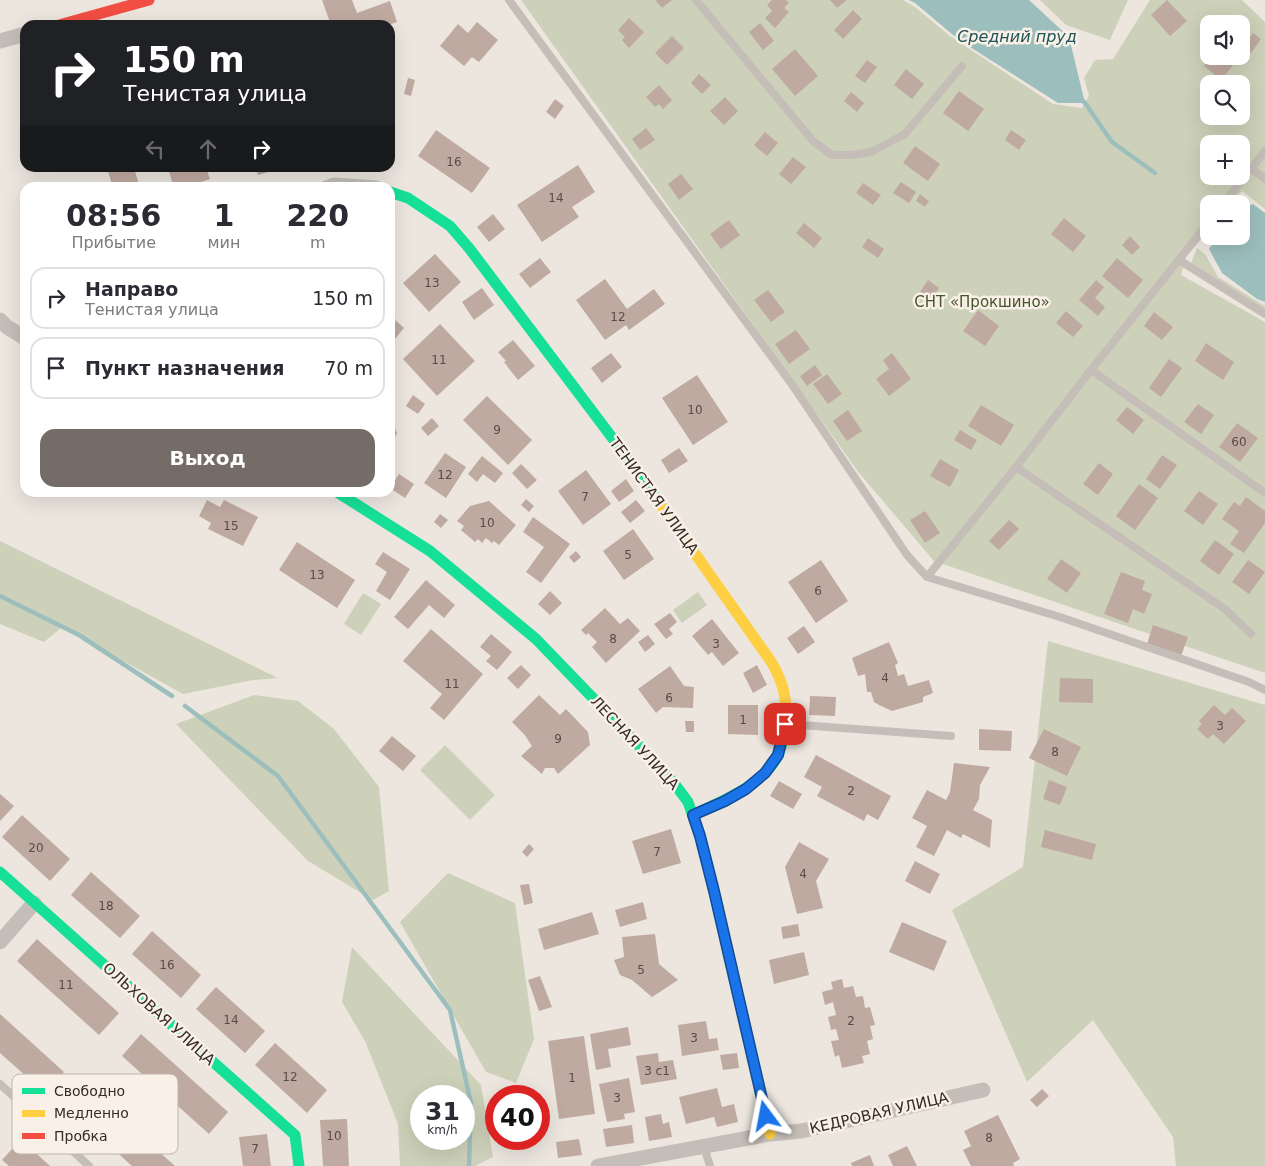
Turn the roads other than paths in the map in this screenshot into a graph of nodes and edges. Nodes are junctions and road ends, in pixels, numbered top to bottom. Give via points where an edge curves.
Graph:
1 (150, 0) edge
2 (509, 0) edge
3 (696, 0) edge
4 (77, 20) edge
5 (20, 35) edge
6 (0, 41) edge
7 (962, 66) dead end
8 (1265, 151) edge
9 (1251, 168) junction
10 (1265, 179) edge
11 (395, 194) edge
12 (1230, 195) edge
13 (1200, 233) edge
14 (1179, 260) junction
15 (1265, 314) edge
16 (0, 320) edge
17 (20, 335) edge
18 (1091, 370) junction
19 (1016, 467) junction
20 (1265, 493) edge
21 (345, 497) edge
22 (927, 577) junction
23 (1251, 634) dead end
24 (1265, 690) edge
25 (785, 724) junction
26 (951, 736) dead end
27 (693, 815) junction
28 (0, 872) edge
29 (34, 903) junction
30 (0, 942) edge
31 (0, 1084) edge
32 (983, 1090) dead end
33 (12, 1095) edge
34 (770, 1134) junction
35 (704, 1147) junction
36 (76, 1154) edge
37 (89, 1166) edge
38 (299, 1166) edge
39 (598, 1166) edge
40 (710, 1166) edge

1 - 4 street
2 - 22 lane via 793,386 907,555
3 - 7 lane via 813,141 832,155 871,152 905,134
5 - 6 street
8 - 9 lane
9 - 10 lane
9 - 12 lane
11 - 25 street, ТЕНИСТАЯ УЛИЦА via 408,198 450,226 470,248 626,456 779,673 786,695
13 - 14 lane
14 - 15 lane
14 - 18 lane
16 - 17 street
18 - 19 lane
18 - 20 lane
19 - 22 lane
19 - 23 lane via 1225,609
21 - 27 street, ЛЕСНАЯ УЛИЦА via 430,551 536,638 672,779
22 - 24 lane via 1060,617
25 - 26 lane
25 - 27 street, ТЕНИСТАЯ УЛИЦА via 778,755 765,773 746,789
27 - 34 street, ЛЕСНАЯ УЛИЦА via 714,891
28 - 29 street, ОЛЬХОВАЯ УЛИЦА
29 - 30 street
29 - 38 street, ОЛЬХОВАЯ УЛИЦА via 295,1135
31 - 33 lane
32 - 34 street, КЕДРОВАЯ УЛИЦА via 800,1131
34 - 35 street, КЕДРОВАЯ УЛИЦА
35 - 39 street, КЕДРОВАЯ УЛИЦА
35 - 40 lane
36 - 37 lane

